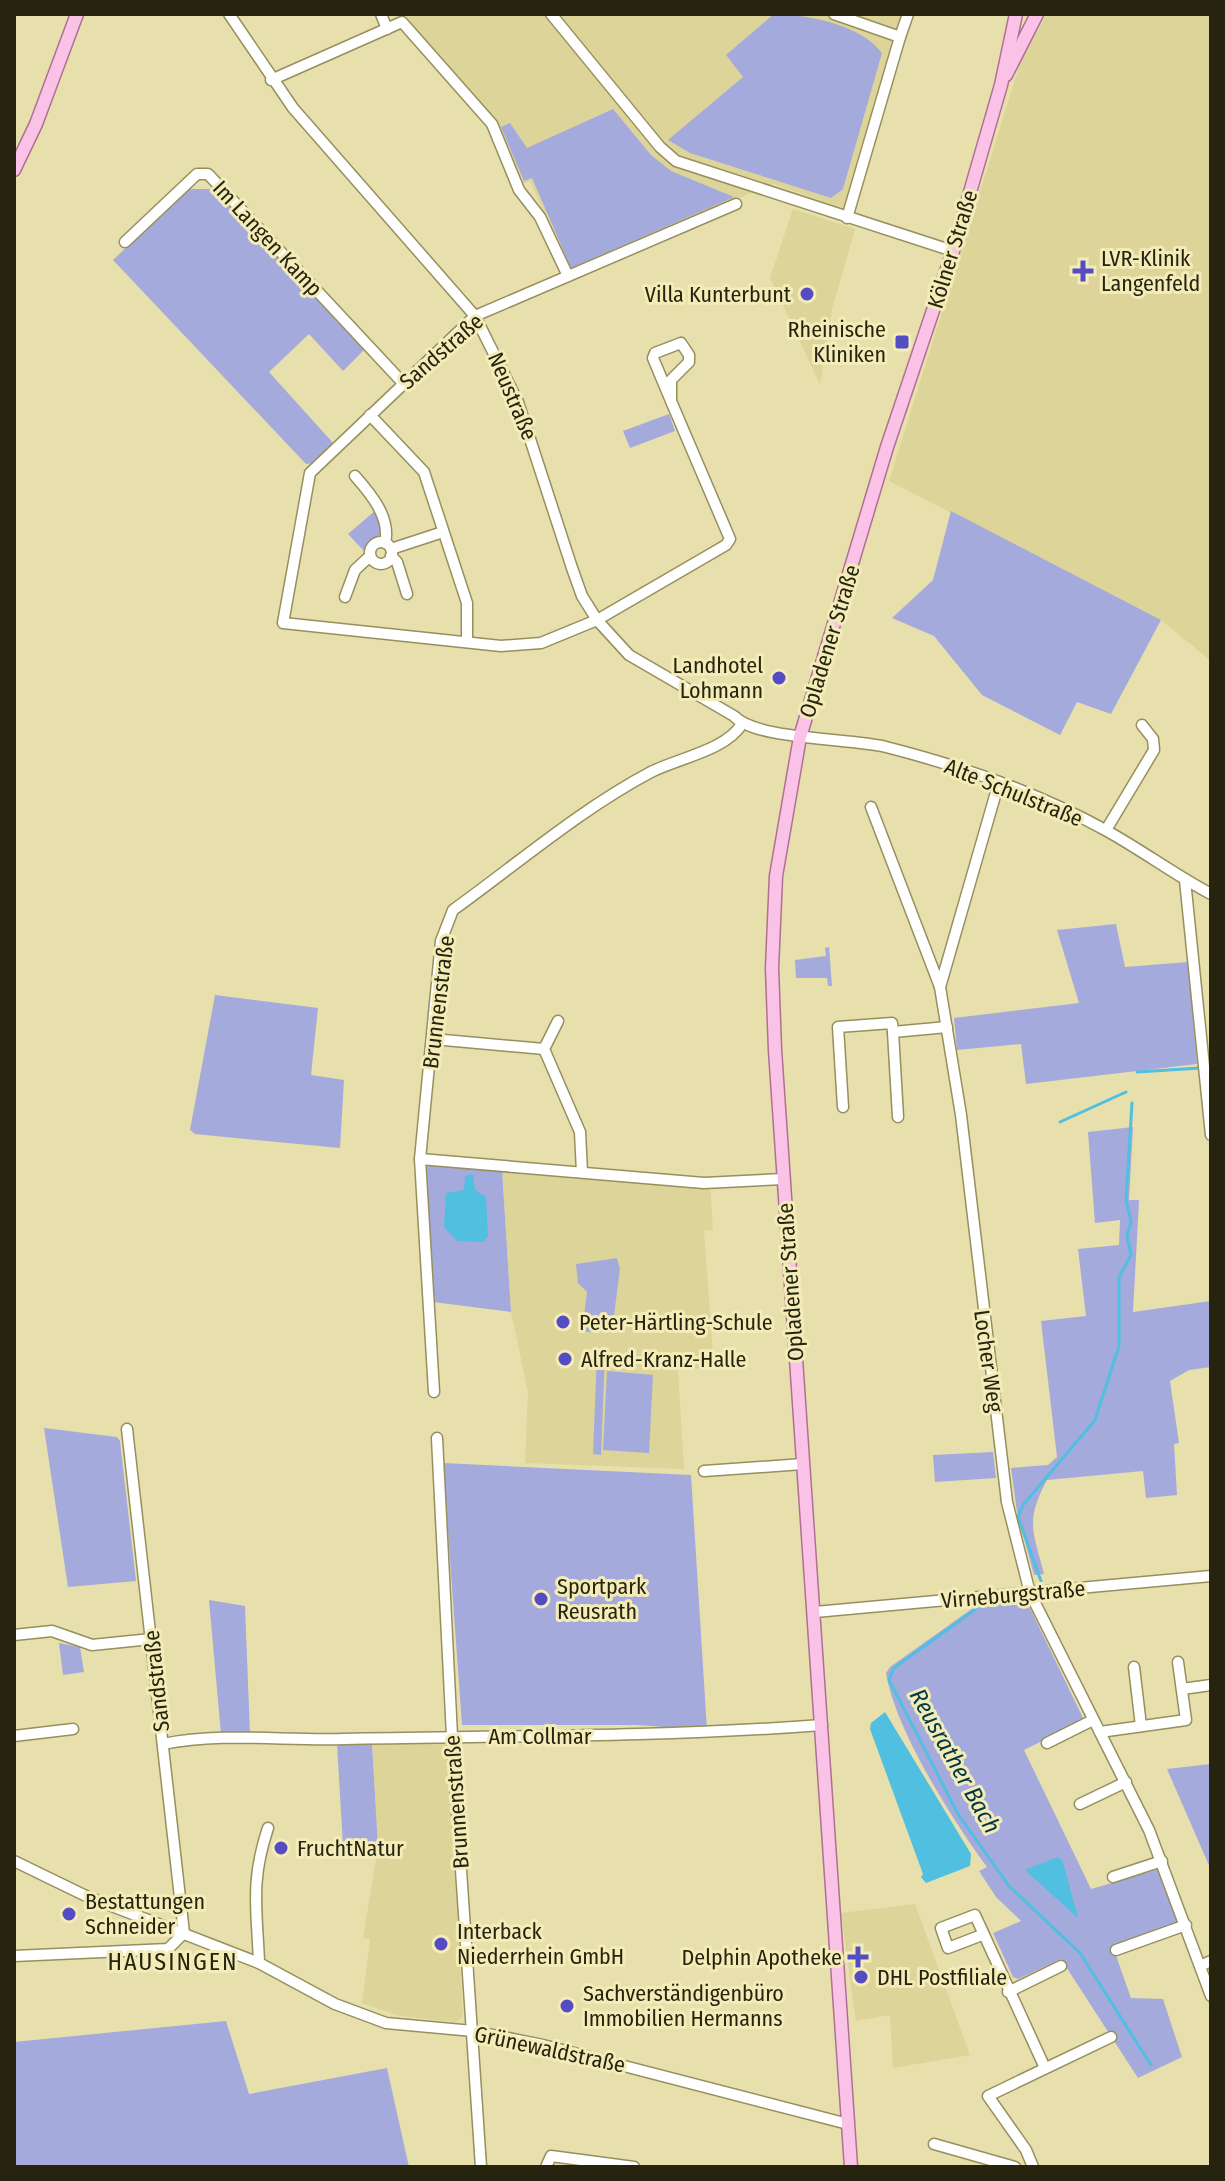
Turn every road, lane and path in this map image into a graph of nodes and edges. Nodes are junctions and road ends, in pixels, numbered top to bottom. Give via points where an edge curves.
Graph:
1 (77, 14) edge
2 (229, 14) edge
3 (381, 14) edge
4 (551, 14) edge
5 (834, 14) edge
6 (908, 14) edge
7 (1016, 14) edge
8 (1037, 14) edge
9 (387, 29) junction
10 (900, 37) junction
11 (271, 80) junction
12 (1001, 85) junction
13 (14, 170) edge
14 (736, 204) dead end
15 (847, 218) junction
16 (125, 242) dead end
17 (953, 251) junction
18 (568, 276) junction
19 (475, 316) junction
20 (403, 383) junction
21 (671, 401) junction
22 (899, 411) joint
23 (370, 415) junction
24 (355, 476) dead end
25 (443, 532) junction
26 (389, 550) junction
27 (370, 556) junction
28 (407, 594) dead end
29 (345, 597) dead end
30 (597, 620) junction
31 (467, 642) junction
32 (742, 724) junction
33 (1142, 725) dead end
34 (800, 737) junction
35 (999, 782) junction
36 (871, 807) dead end
37 (1106, 830) junction
38 (1185, 880) junction
39 (1211, 894) edge
40 (940, 987) junction
41 (558, 1021) dead end
42 (947, 1027) junction
43 (893, 1032) junction
44 (433, 1039) junction
45 (544, 1049) junction
46 (1208, 1052) edge
47 (843, 1107) dead end
48 (1210, 1114) edge
49 (898, 1117) dead end
50 (1211, 1135) edge
51 (420, 1159) junction
52 (582, 1172) junction
53 (783, 1179) junction
54 (434, 1392) dead end
55 (127, 1429) dead end
56 (437, 1438) dead end
57 (803, 1464) junction
58 (704, 1471) dead end
59 (1211, 1576) edge
60 (1030, 1593) junction
61 (815, 1612) junction
62 (14, 1635) edge
63 (151, 1639) junction
64 (1178, 1662) dead end
65 (1134, 1667) dead end
66 (1211, 1685) edge
67 (1182, 1689) junction
68 (1093, 1720) junction
69 (822, 1725) junction
70 (1141, 1726) junction
71 (73, 1729) dead end
72 (1100, 1732) junction
73 (14, 1736) edge
74 (452, 1736) junction
75 (1047, 1743) dead end
76 (163, 1744) junction
77 (1126, 1782) junction
78 (1080, 1804) dead end
79 (268, 1828) dead end
80 (14, 1861) edge
81 (1162, 1861) junction
82 (1113, 1877) dead end
83 (1186, 1925) junction
84 (184, 1933) junction
85 (982, 1935) dead end
86 (1116, 1950) dead end
87 (14, 1956) edge
88 (1211, 1961) edge
89 (259, 1963) junction
90 (1061, 1966) dead end
91 (1200, 1966) junction
92 (1008, 1992) junction
93 (1211, 1996) edge
94 (473, 2031) junction
95 (1111, 2037) dead end
96 (1045, 2068) junction
97 (848, 2124) junction
98 (934, 2144) dead end
99 (481, 2167) edge
100 (546, 2167) edge
101 (634, 2167) edge
102 (851, 2167) edge
103 (1015, 2167) edge
104 (1033, 2167) edge

1 - 13 main road
2 - 11 street, Neustraße
3 - 9 street
4 - 15 street via 676,161
5 - 10 street
6 - 10 street
7 - 12 main road, Kölner Straße
8 - 12 main road, Kölner Straße
9 - 11 street
9 - 18 street via 402,22 492,124 519,190 540,217
10 - 15 street
11 - 19 street, Neustraße
12 - 17 main road, Kölner Straße
14 - 18 street, Sandstraße
15 - 17 street
16 - 20 street, Im Langen Kamp via 197,174 208,174
17 - 22 main road, Kölner Straße
18 - 19 street, Sandstraße
19 - 20 street, Sandstraße
19 - 30 street, Neustraße via 518,402 582,596
20 - 23 street, Sandstraße
21 - 21 street via 671,380 689,362 681,343 653,358
21 - 30 street via 730,539
22 - 34 main road, Opladener Straße
23 - 25 street via 424,472
23 - 31 street, Sandstraße via 310,473 283,623
24 - 26 street via 376,498
25 - 26 street
25 - 31 street via 467,603
26 - 27 street via 374,545
26 - 27 street via 380,563
26 - 28 street
27 - 29 street via 355,570
30 - 31 street via 541,643
30 - 32 street, Neustraße via 629,655
32 - 34 street, Neustraße
32 - 44 street, Brunnenstraße via 723,742 649,773 453,910 441,941
33 - 37 street via 1154,750
34 - 35 street, Alte Schulstraße via 870,742
34 - 53 main road, Opladener Straße via 781,832 773,926
35 - 37 street, Alte Schulstraße
35 - 40 street, Locher Weg
36 - 40 street, Locher Weg
37 - 38 street, Alte Schulstraße
38 - 39 street, Alte Schulstraße
38 - 46 street
40 - 42 street, Locher Weg
41 - 45 street
42 - 43 street
42 - 60 street, Locher Weg via 1007,1502
43 - 47 street via 892,1023 838,1027
43 - 49 street
44 - 45 street
44 - 51 street, Brunnenstraße
45 - 52 street via 580,1132
46 - 48 street
48 - 50 street
51 - 52 street
51 - 54 street, Brunnenstraße
52 - 53 street via 704,1183
53 - 57 main road, Opladener Straße
55 - 63 street, Sandstraße
56 - 74 street, Brunnenstraße
57 - 58 street
57 - 61 main road, Opladener Straße
59 - 60 street, Virneburgstraße
60 - 61 street, Virneburgstraße
60 - 68 street, Locher Weg
61 - 69 main road, Opladener Straße
62 - 63 street via 52,1631 92,1645
63 - 76 street, Sandstraße
64 - 67 street
65 - 70 street
66 - 67 street
67 - 70 street via 1186,1720
68 - 72 street, Locher Weg
68 - 75 street
69 - 74 street, Am Collmar via 705,1734
69 - 97 main road, Opladener Straße
70 - 72 street
71 - 73 street
72 - 77 street, Locher Weg
74 - 76 street, Am Collmar via 225,1736
74 - 94 street, Brunnenstraße
76 - 84 street, Sandstraße
77 - 78 street
77 - 81 street, Locher Weg
79 - 89 street via 253,1901
80 - 84 street, Grünewaldstraße via 86,1896
81 - 82 street
81 - 83 street, Locher Weg
83 - 86 street
83 - 91 street, Locher Weg
84 - 87 street via 168,1949
84 - 89 street, Grünewaldstraße
85 - 92 street
88 - 91 street
89 - 94 street, Grünewaldstraße via 335,2004 386,2023
90 - 92 street
91 - 93 street, Locher Weg
92 - 96 street
94 - 97 street, Grünewaldstraße
94 - 99 street, Brunnenstraße
95 - 96 street
96 - 104 street via 988,2096
97 - 102 main road, Opladener Straße
98 - 103 street
100 - 101 street via 551,2156

